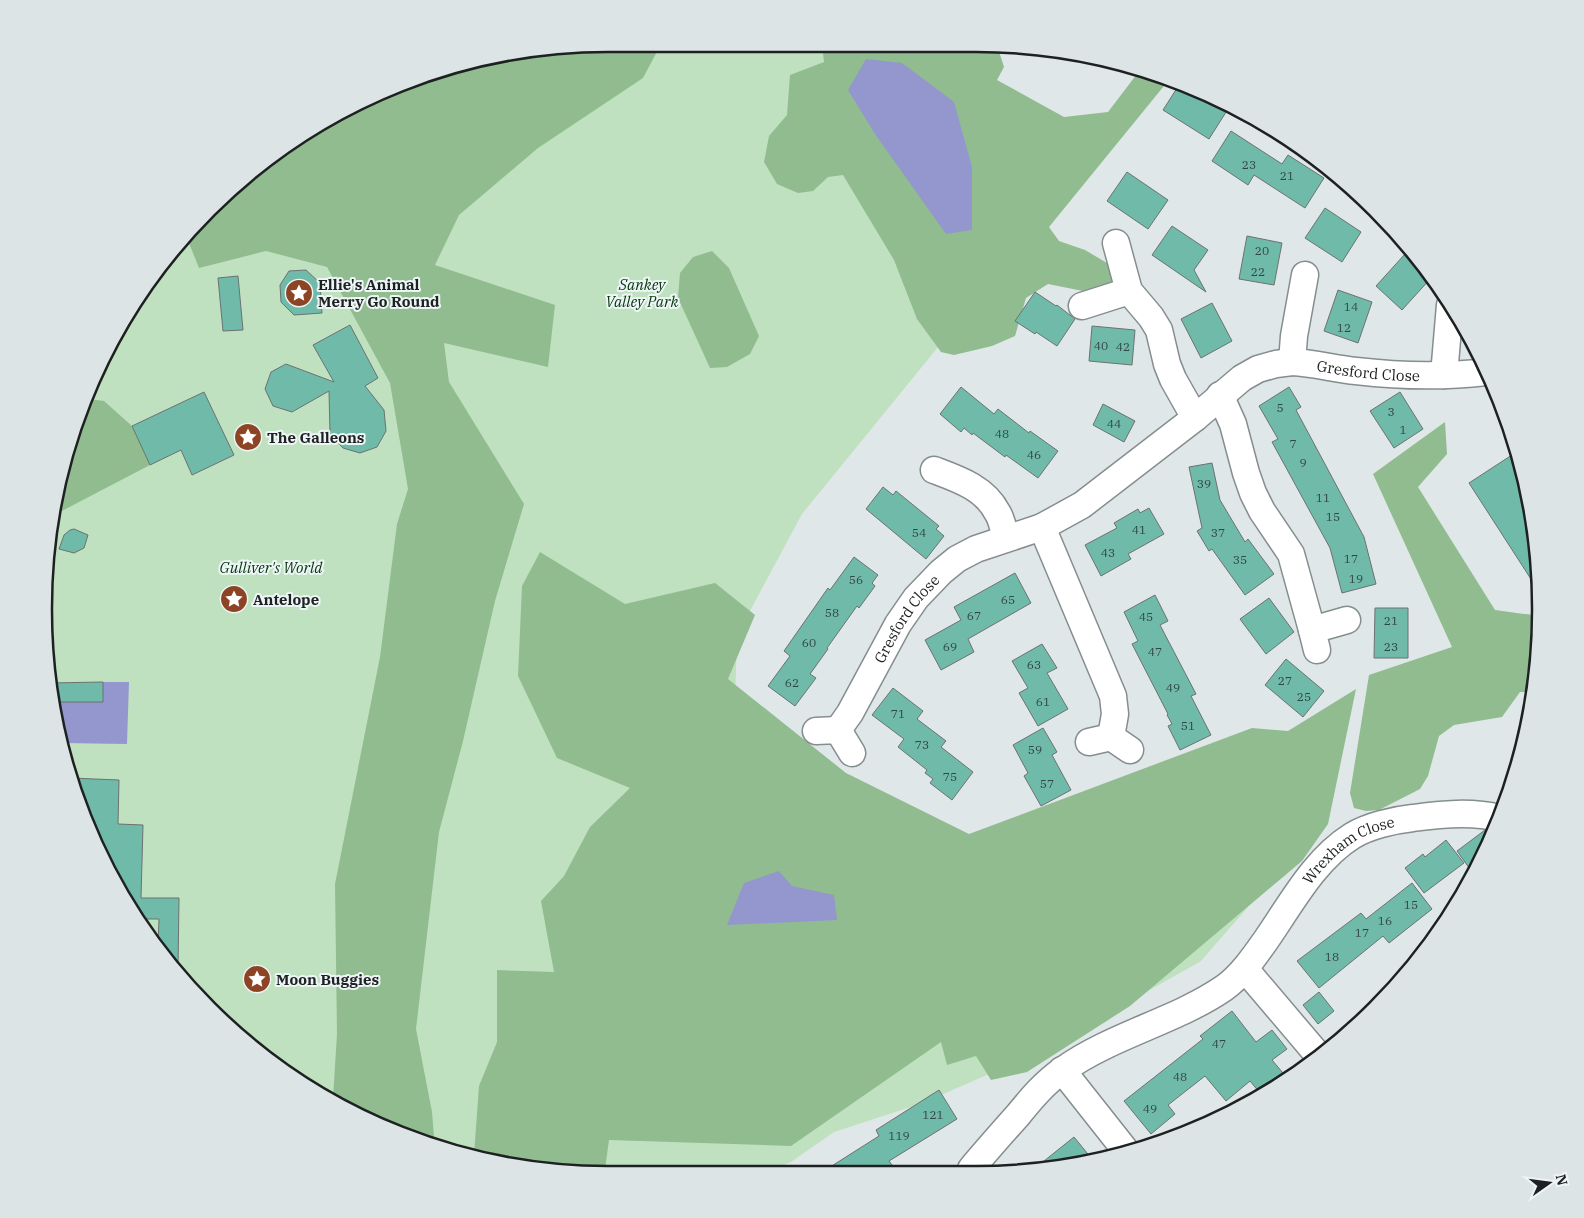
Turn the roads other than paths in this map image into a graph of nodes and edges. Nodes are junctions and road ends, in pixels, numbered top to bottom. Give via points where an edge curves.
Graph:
1 (1116, 243) dead end
2 (1305, 275) dead end
3 (1130, 291) junction
4 (1082, 306) dead end
5 (1449, 318) edge
6 (1292, 362) junction
7 (1478, 373) edge
8 (1444, 375) junction
9 (1220, 395) junction
10 (1195, 418) junction
11 (934, 470) dead end
12 (1042, 527) junction
13 (1006, 538) junction
14 (1347, 620) dead end
15 (1110, 743) dead end
16 (852, 753) dead end
17 (1491, 816) edge
18 (1245, 969) junction
19 (1314, 1051) edge
20 (1062, 1070) junction
21 (1122, 1146) edge
22 (974, 1166) edge

1 - 3 street
2 - 6 street
3 - 4 street
3 - 10 street via 1159,330 1166,364
5 - 8 street
6 - 8 street, Gresford Close via 1396,375
6 - 9 street, Gresford Close via 1258,369
7 - 8 street, Gresford Close
9 - 10 street, Gresford Close
9 - 14 street via 1233,424 1253,493 1291,554 1314,640
10 - 12 street, Gresford Close via 1082,505
11 - 13 street via 963,482 992,502
12 - 13 street, Gresford Close
12 - 15 street via 1113,696 1115,714
13 - 16 street, Gresford Close via 957,559 916,598 898,624 850,713 827,731
17 - 18 street, Wrexham Close via 1433,815 1384,824 1353,835 1312,874
18 - 19 street
18 - 20 street, Wrexham Close via 1225,987 1200,1002 1128,1034
20 - 21 street
20 - 22 street, Wrexham Close

